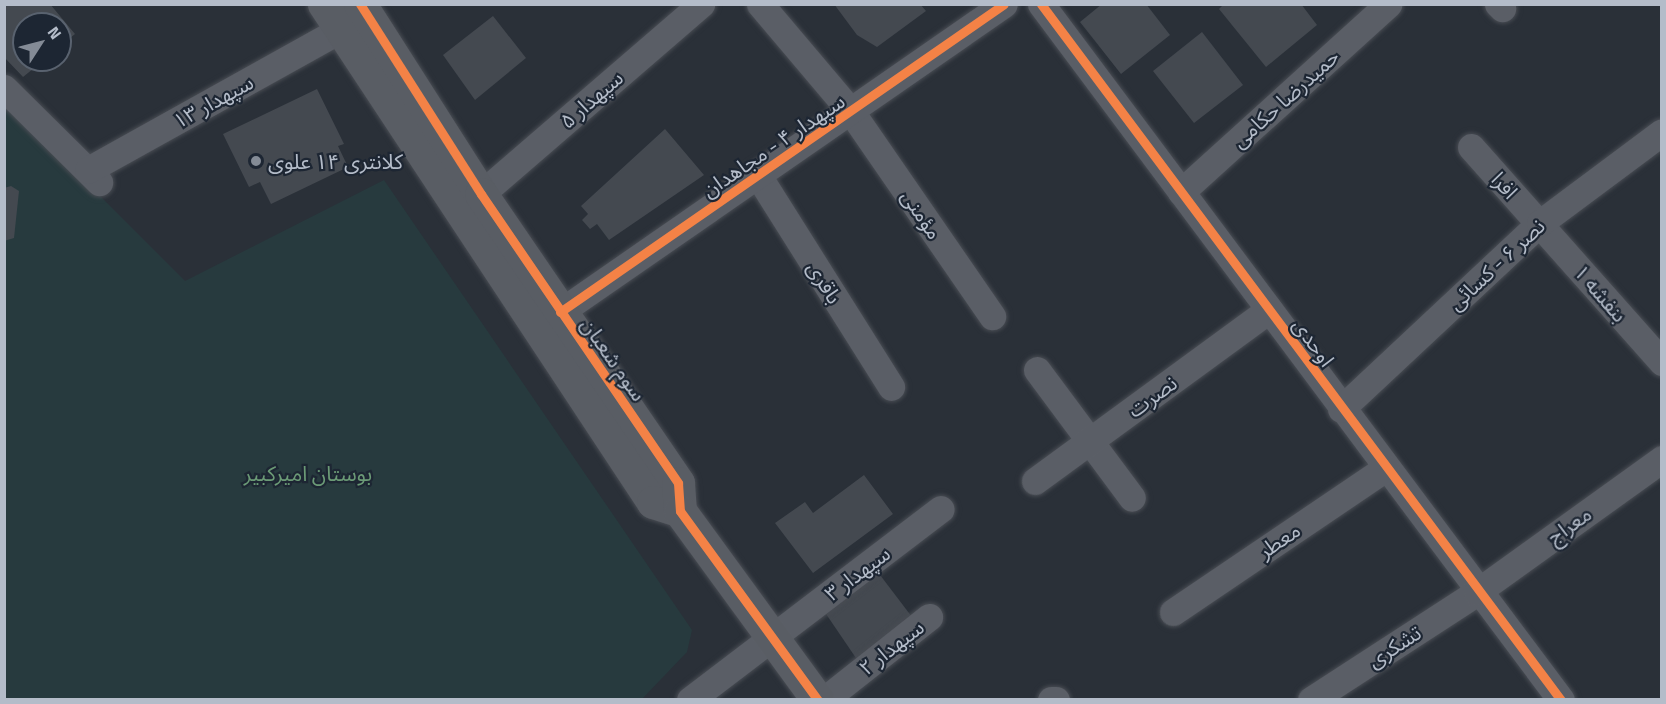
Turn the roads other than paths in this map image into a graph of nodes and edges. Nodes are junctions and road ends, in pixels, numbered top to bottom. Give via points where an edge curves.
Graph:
1 (360, 4) edge
2 (701, 4) edge
3 (760, 4) edge
4 (1004, 4) edge
5 (1041, 4) edge
6 (1388, 4) edge
7 (331, 18) edge
8 (4, 88) edge
9 (852, 113) junction
10 (1662, 132) edge
11 (1471, 147) dead end
12 (759, 177) junction
13 (1181, 192) junction
14 (481, 194) junction
15 (1540, 223) junction
16 (1269, 310) junction
17 (560, 312) junction
18 (992, 316) dead end
19 (1662, 362) edge
20 (1037, 370) dead end
21 (891, 387) dead end
22 (1341, 409) junction
23 (1090, 441) junction
24 (1662, 459) edge
25 (1386, 468) junction
26 (1035, 481) dead end
27 (1132, 498) dead end
28 (941, 509) dead end
29 (680, 511) junction
30 (1477, 592) junction
31 (1173, 612) dead end
32 (929, 617) dead end
33 (772, 637) junction
34 (690, 699) edge
35 (818, 699) edge
36 (824, 699) edge
37 (1051, 699) edge
38 (1056, 699) edge
39 (1311, 699) edge
40 (1561, 699) edge

1 - 14 street, سوم شعبان
2 - 14 street, سپهدار ۵
3 - 9 street, مؤمنی
4 - 9 street, سپهدار ۴ - مجاهدان
5 - 13 street, اوحدی
6 - 13 street, حمیدرضا حکامی
7 - 8 street, سپهدار ۱۳ via 94,177
7 - 29 street via 653,502
9 - 12 street, سپهدار ۴ - مجاهدان
9 - 18 street, مؤمنی
10 - 15 street, نصر ۶ - کسائی
11 - 15 street, افرا
12 - 17 street, سپهدار ۴ - مجاهدان
12 - 21 street, باقری
13 - 16 street, اوحدی
14 - 17 street, سوم شعبان
15 - 19 street, بنفشه ۱
15 - 22 street, نصر ۶ - کسائی
16 - 22 street, اوحدی
16 - 23 street, نصرت
17 - 29 street, سوم شعبان via 678,483
20 - 23 street
22 - 25 street, اوحدی
23 - 26 street, نصرت
23 - 27 street
24 - 30 street, معراج
25 - 30 street, اوحدی
25 - 31 street, معطر
28 - 33 street, سپهدار ۳
29 - 33 street
30 - 39 street, تشکری
30 - 40 street, اوحدی
32 - 36 street, سپهدار ۲
33 - 34 street, سپهدار ۳
33 - 35 street
37 - 38 street

